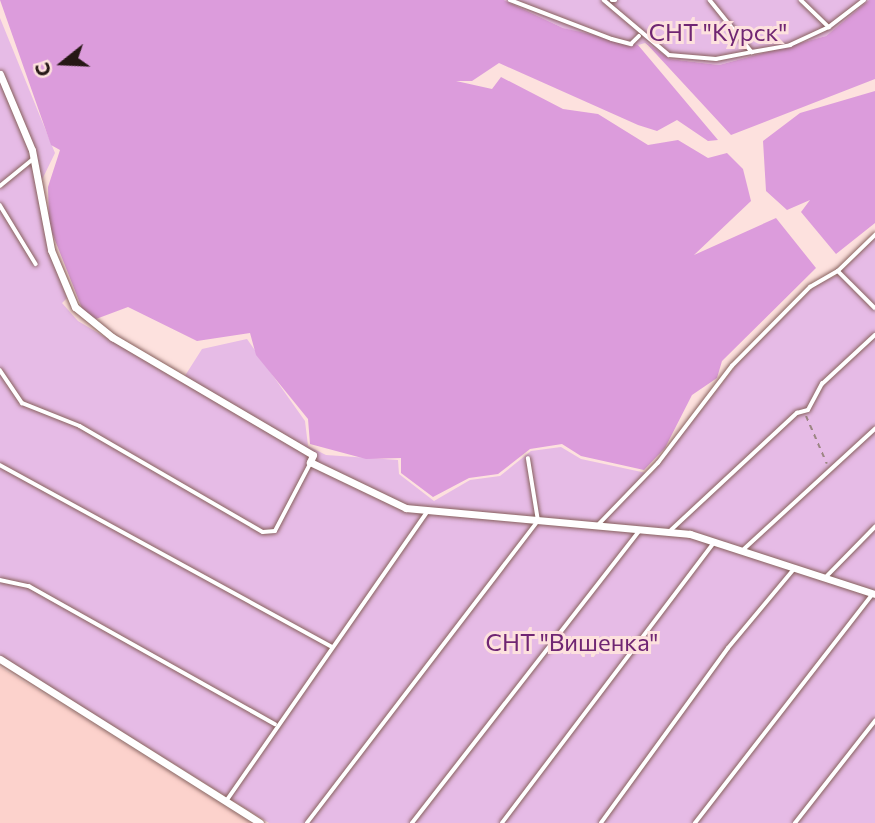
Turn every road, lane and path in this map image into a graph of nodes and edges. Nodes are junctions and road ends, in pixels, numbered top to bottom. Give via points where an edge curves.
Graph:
1 (510, 0) edge
2 (604, 0) edge
3 (710, 0) edge
4 (801, 0) edge
5 (863, 0) edge
6 (829, 27) junction
7 (639, 36) junction
8 (752, 52) junction
9 (0, 74) edge
10 (2, 86) edge
11 (34, 159) junction
12 (0, 186) edge
13 (0, 205) edge
14 (875, 235) edge
15 (36, 264) dead end
16 (838, 271) junction
17 (875, 308) edge
18 (875, 335) edge
19 (0, 370) edge
20 (808, 410) junction
21 (875, 429) edge
22 (528, 459) dead end
23 (310, 462) junction
24 (0, 465) edge
25 (831, 471) junction
26 (426, 512) junction
27 (538, 521) junction
28 (597, 526) junction
29 (875, 527) edge
30 (639, 531) junction
31 (666, 533) junction
32 (716, 541) junction
33 (742, 549) junction
34 (797, 566) junction
35 (827, 576) junction
36 (0, 580) edge
37 (874, 593) edge
38 (333, 647) junction
39 (0, 659) edge
40 (875, 721) edge
41 (275, 724) junction
42 (226, 801) junction
43 (260, 823) edge
44 (307, 823) edge
45 (412, 823) edge
46 (502, 823) edge
47 (601, 823) edge
48 (695, 823) edge
49 (795, 823) edge

1 - 7 lane via 612,39 631,44
2 - 7 lane
3 - 8 lane
4 - 6 lane
5 - 6 lane
6 - 8 lane via 790,46
7 - 8 lane via 669,55 716,60
9 - 10 street
10 - 11 street
11 - 12 lane
11 - 23 street via 51,250 75,307 112,338 313,455
13 - 15 lane
14 - 16 lane
16 - 17 lane
16 - 28 lane via 810,287 732,366 658,463
18 - 20 lane via 822,384
19 - 23 lane via 22,403 80,426 263,532 275,531
20 - 25 path via 811,438
20 - 31 lane via 796,413
21 - 25 lane
22 - 27 lane
23 - 26 street
24 - 38 lane
25 - 33 lane via 753,546
26 - 27 street
26 - 38 lane
27 - 28 street
27 - 44 lane
28 - 30 street
29 - 35 lane
30 - 31 street
30 - 45 lane
31 - 32 street
32 - 33 street
32 - 46 lane
33 - 34 street
34 - 35 street
34 - 47 lane via 728,648
35 - 37 street
36 - 41 lane via 29,586
37 - 48 lane
38 - 41 lane
39 - 42 street
40 - 49 lane
41 - 42 lane
42 - 43 street

